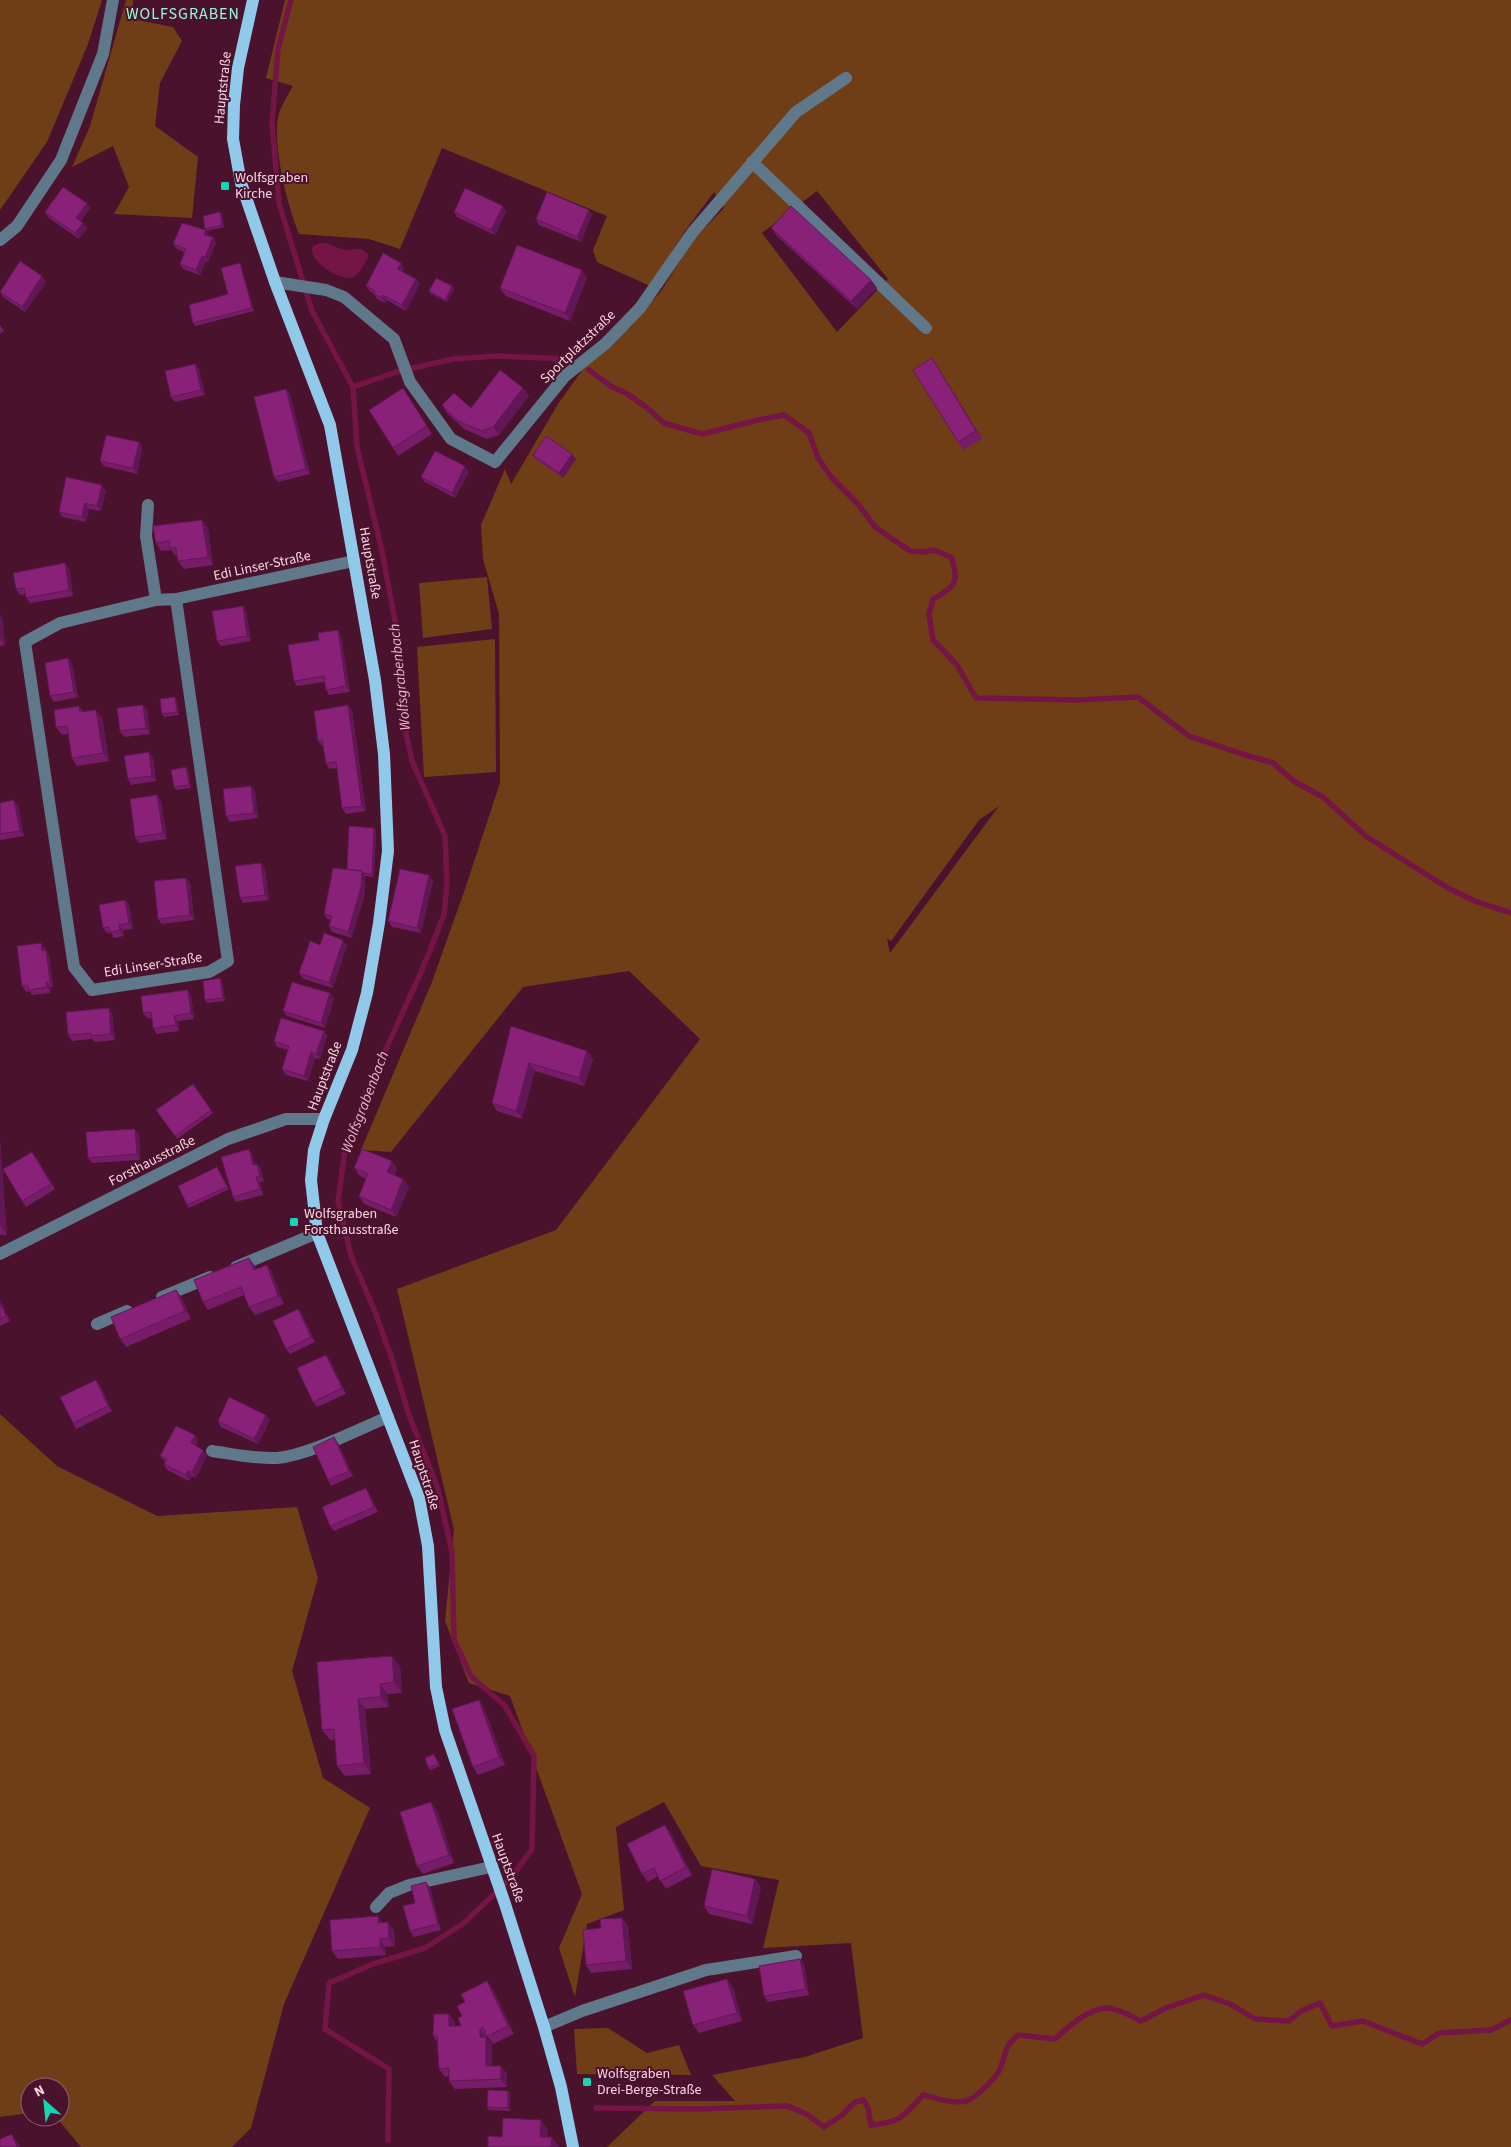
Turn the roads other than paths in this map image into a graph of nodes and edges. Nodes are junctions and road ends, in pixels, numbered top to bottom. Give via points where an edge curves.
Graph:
1 (113, 0) edge
2 (252, 0) edge
3 (846, 78) dead end
4 (752, 162) junction
5 (0, 240) edge
6 (275, 282) junction
7 (926, 328) dead end
8 (148, 505) dead end
9 (354, 561) junction
10 (176, 599) junction
11 (156, 600) junction
12 (324, 1119) junction
13 (317, 1234) junction
14 (0, 1254) edge
15 (97, 1324) dead end
16 (388, 1417) junction
17 (212, 1451) dead end
18 (491, 1867) junction
19 (376, 1907) dead end
20 (796, 1956) dead end
21 (544, 2027) junction
22 (573, 2146) edge

1 - 5 street via 104,54 61,160 17,226
2 - 6 main road, Hauptstraße via 238,68 234,139 241,183
3 - 4 street, Sportplatzstraße via 796,112
4 - 6 street, Sportplatzstraße via 692,233 640,308 605,344 565,376 495,462 451,439 410,382 394,339 344,297 326,290
4 - 7 street
6 - 9 main road, Hauptstraße via 330,425
8 - 11 street via 146,536
9 - 10 street, Edi Linser-Straße
9 - 12 main road, Hauptstraße via 384,754 388,851 367,993 352,1050
10 - 11 street, Edi Linser-Straße
10 - 11 street, Edi Linser-Straße via 228,961 210,972 92,990 74,967 25,642 60,623
12 - 13 main road, Hauptstraße via 314,1150 311,1180
12 - 14 street, Forsthausstraße via 286,1119 228,1139
13 - 15 street
13 - 16 main road, Hauptstraße
16 - 17 street via 318,1447 277,1458
16 - 18 main road, Hauptstraße via 419,1498 428,1546 436,1687 445,1730
18 - 19 street via 409,1884 389,1893
18 - 21 main road, Hauptstraße
20 - 21 street via 706,1970
21 - 22 main road, Hauptstraße

